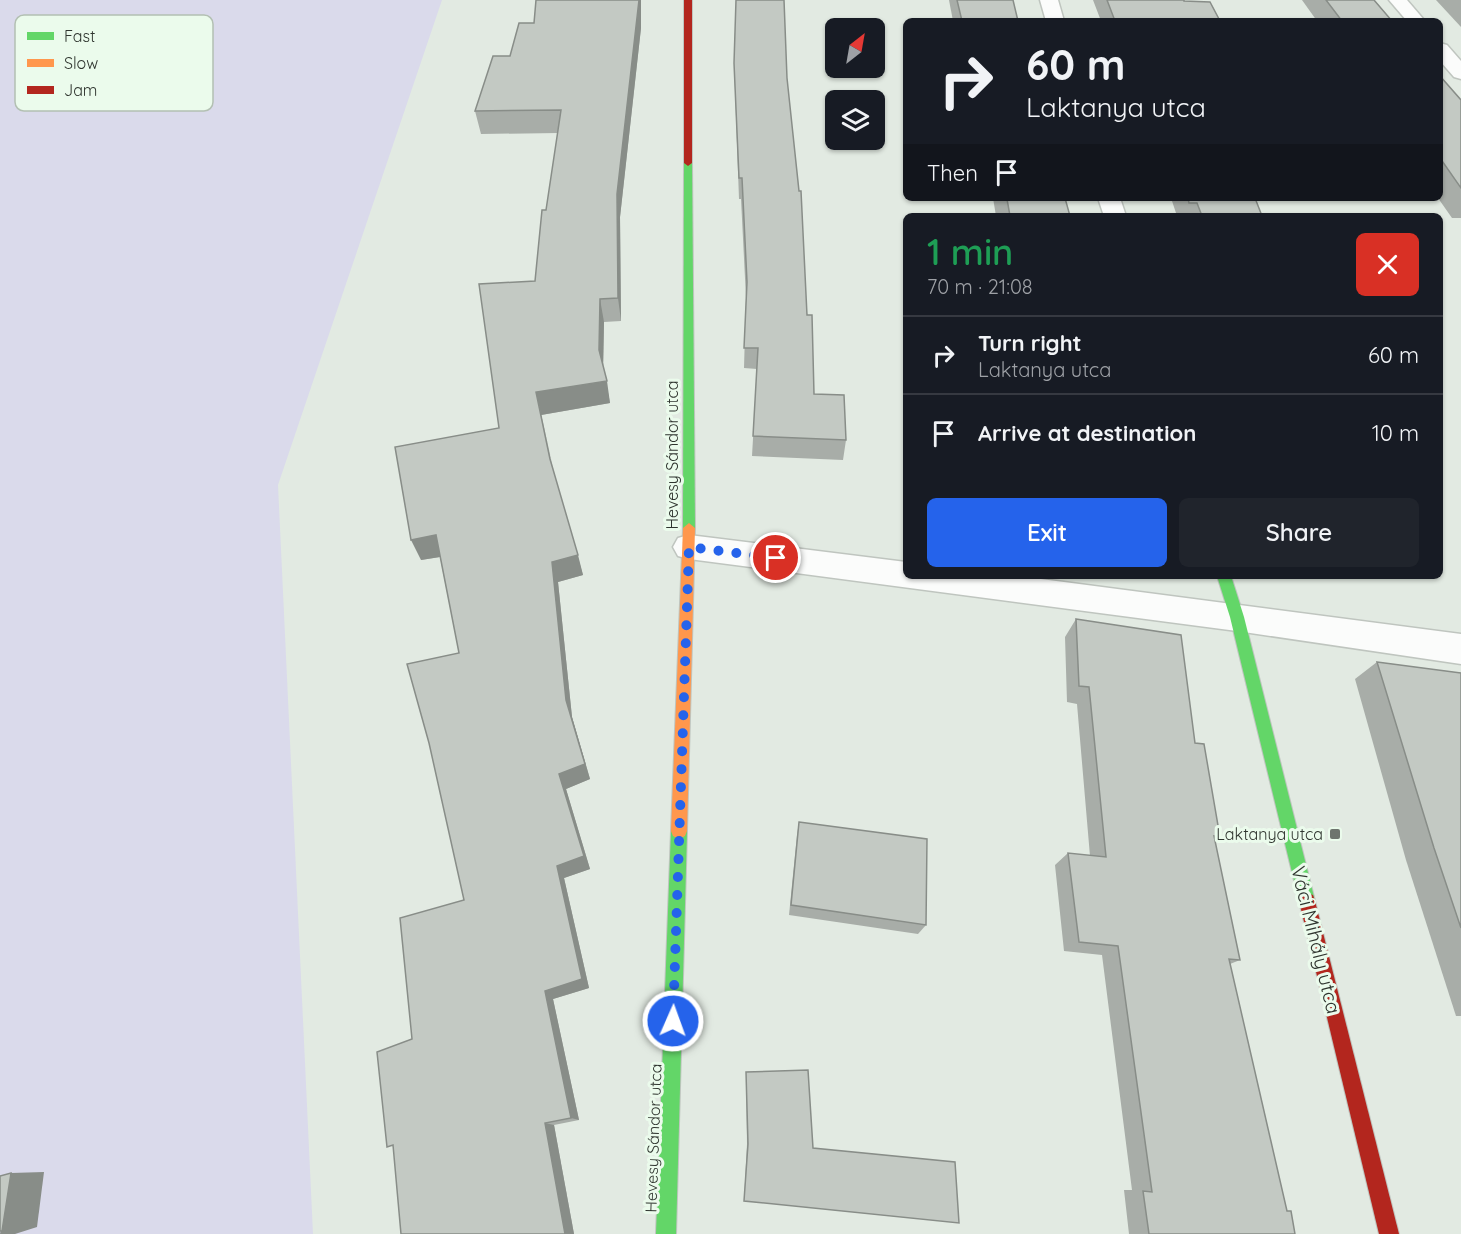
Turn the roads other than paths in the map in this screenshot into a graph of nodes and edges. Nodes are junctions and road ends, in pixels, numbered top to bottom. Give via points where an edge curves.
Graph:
1 (688, 0) edge
2 (1049, 0) edge
3 (1398, 0) edge
4 (1054, 18) edge
5 (1413, 18) edge
6 (1443, 52) edge
7 (1461, 73) edge
8 (689, 547) junction
9 (903, 575) edge
10 (938, 579) edge
11 (1225, 579) edge
12 (1237, 617) junction
13 (1461, 649) edge
14 (666, 1234) edge
15 (1389, 1234) edge

1 - 8 street, Hevesy Sándor utca
2 - 4 street
3 - 5 street
6 - 7 street
8 - 9 street
8 - 14 street, Hevesy Sándor utca
10 - 12 street
11 - 12 street, Váci Mihály utca
12 - 13 street
12 - 15 street, Váci Mihály utca

